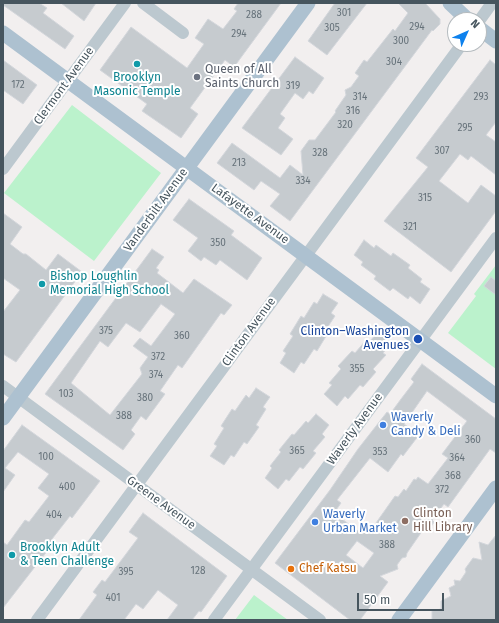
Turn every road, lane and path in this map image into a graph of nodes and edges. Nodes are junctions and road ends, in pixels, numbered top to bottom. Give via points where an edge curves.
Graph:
1 (125, 3) edge
2 (143, 3) edge
3 (308, 3) edge
4 (450, 3) edge
5 (492, 3) edge
6 (460, 12) edge
7 (486, 12) edge
8 (3, 33) edge
9 (183, 33) dead end
10 (487, 34) edge
11 (496, 41) edge
12 (456, 52) edge
13 (68, 80) junction
14 (187, 168) junction
15 (3, 169) edge
16 (496, 238) edge
17 (306, 255) junction
18 (420, 341) junction
19 (3, 386) edge
20 (496, 396) edge
21 (18, 397) junction
22 (3, 418) edge
23 (137, 485) junction
24 (496, 488) edge
25 (252, 570) junction
26 (37, 620) edge
27 (214, 620) edge
28 (320, 620) edge
29 (399, 620) edge

1 - 13 street, Clermont Avenue
2 - 9 street
3 - 14 main road, Vanderbilt Avenue
4 - 6 main road
5 - 7 street
8 - 13 main road, Lafayette Avenue
10 - 11 main road
12 - 17 street, Clinton Avenue
13 - 14 main road, Lafayette Avenue
13 - 15 street, Clermont Avenue
14 - 17 main road, Lafayette Avenue
14 - 21 main road, Vanderbilt Avenue
16 - 18 street, Waverly Avenue
17 - 18 main road, Lafayette Avenue
17 - 23 street, Clinton Avenue
18 - 20 main road, Lafayette Avenue
18 - 25 street, Waverly Avenue
19 - 21 street, Greene Avenue
21 - 22 main road, Vanderbilt Avenue
21 - 23 street, Greene Avenue
23 - 25 street, Greene Avenue
23 - 26 street, Clinton Avenue
24 - 29 main road
25 - 27 street, Waverly Avenue
25 - 28 street, Greene Avenue

